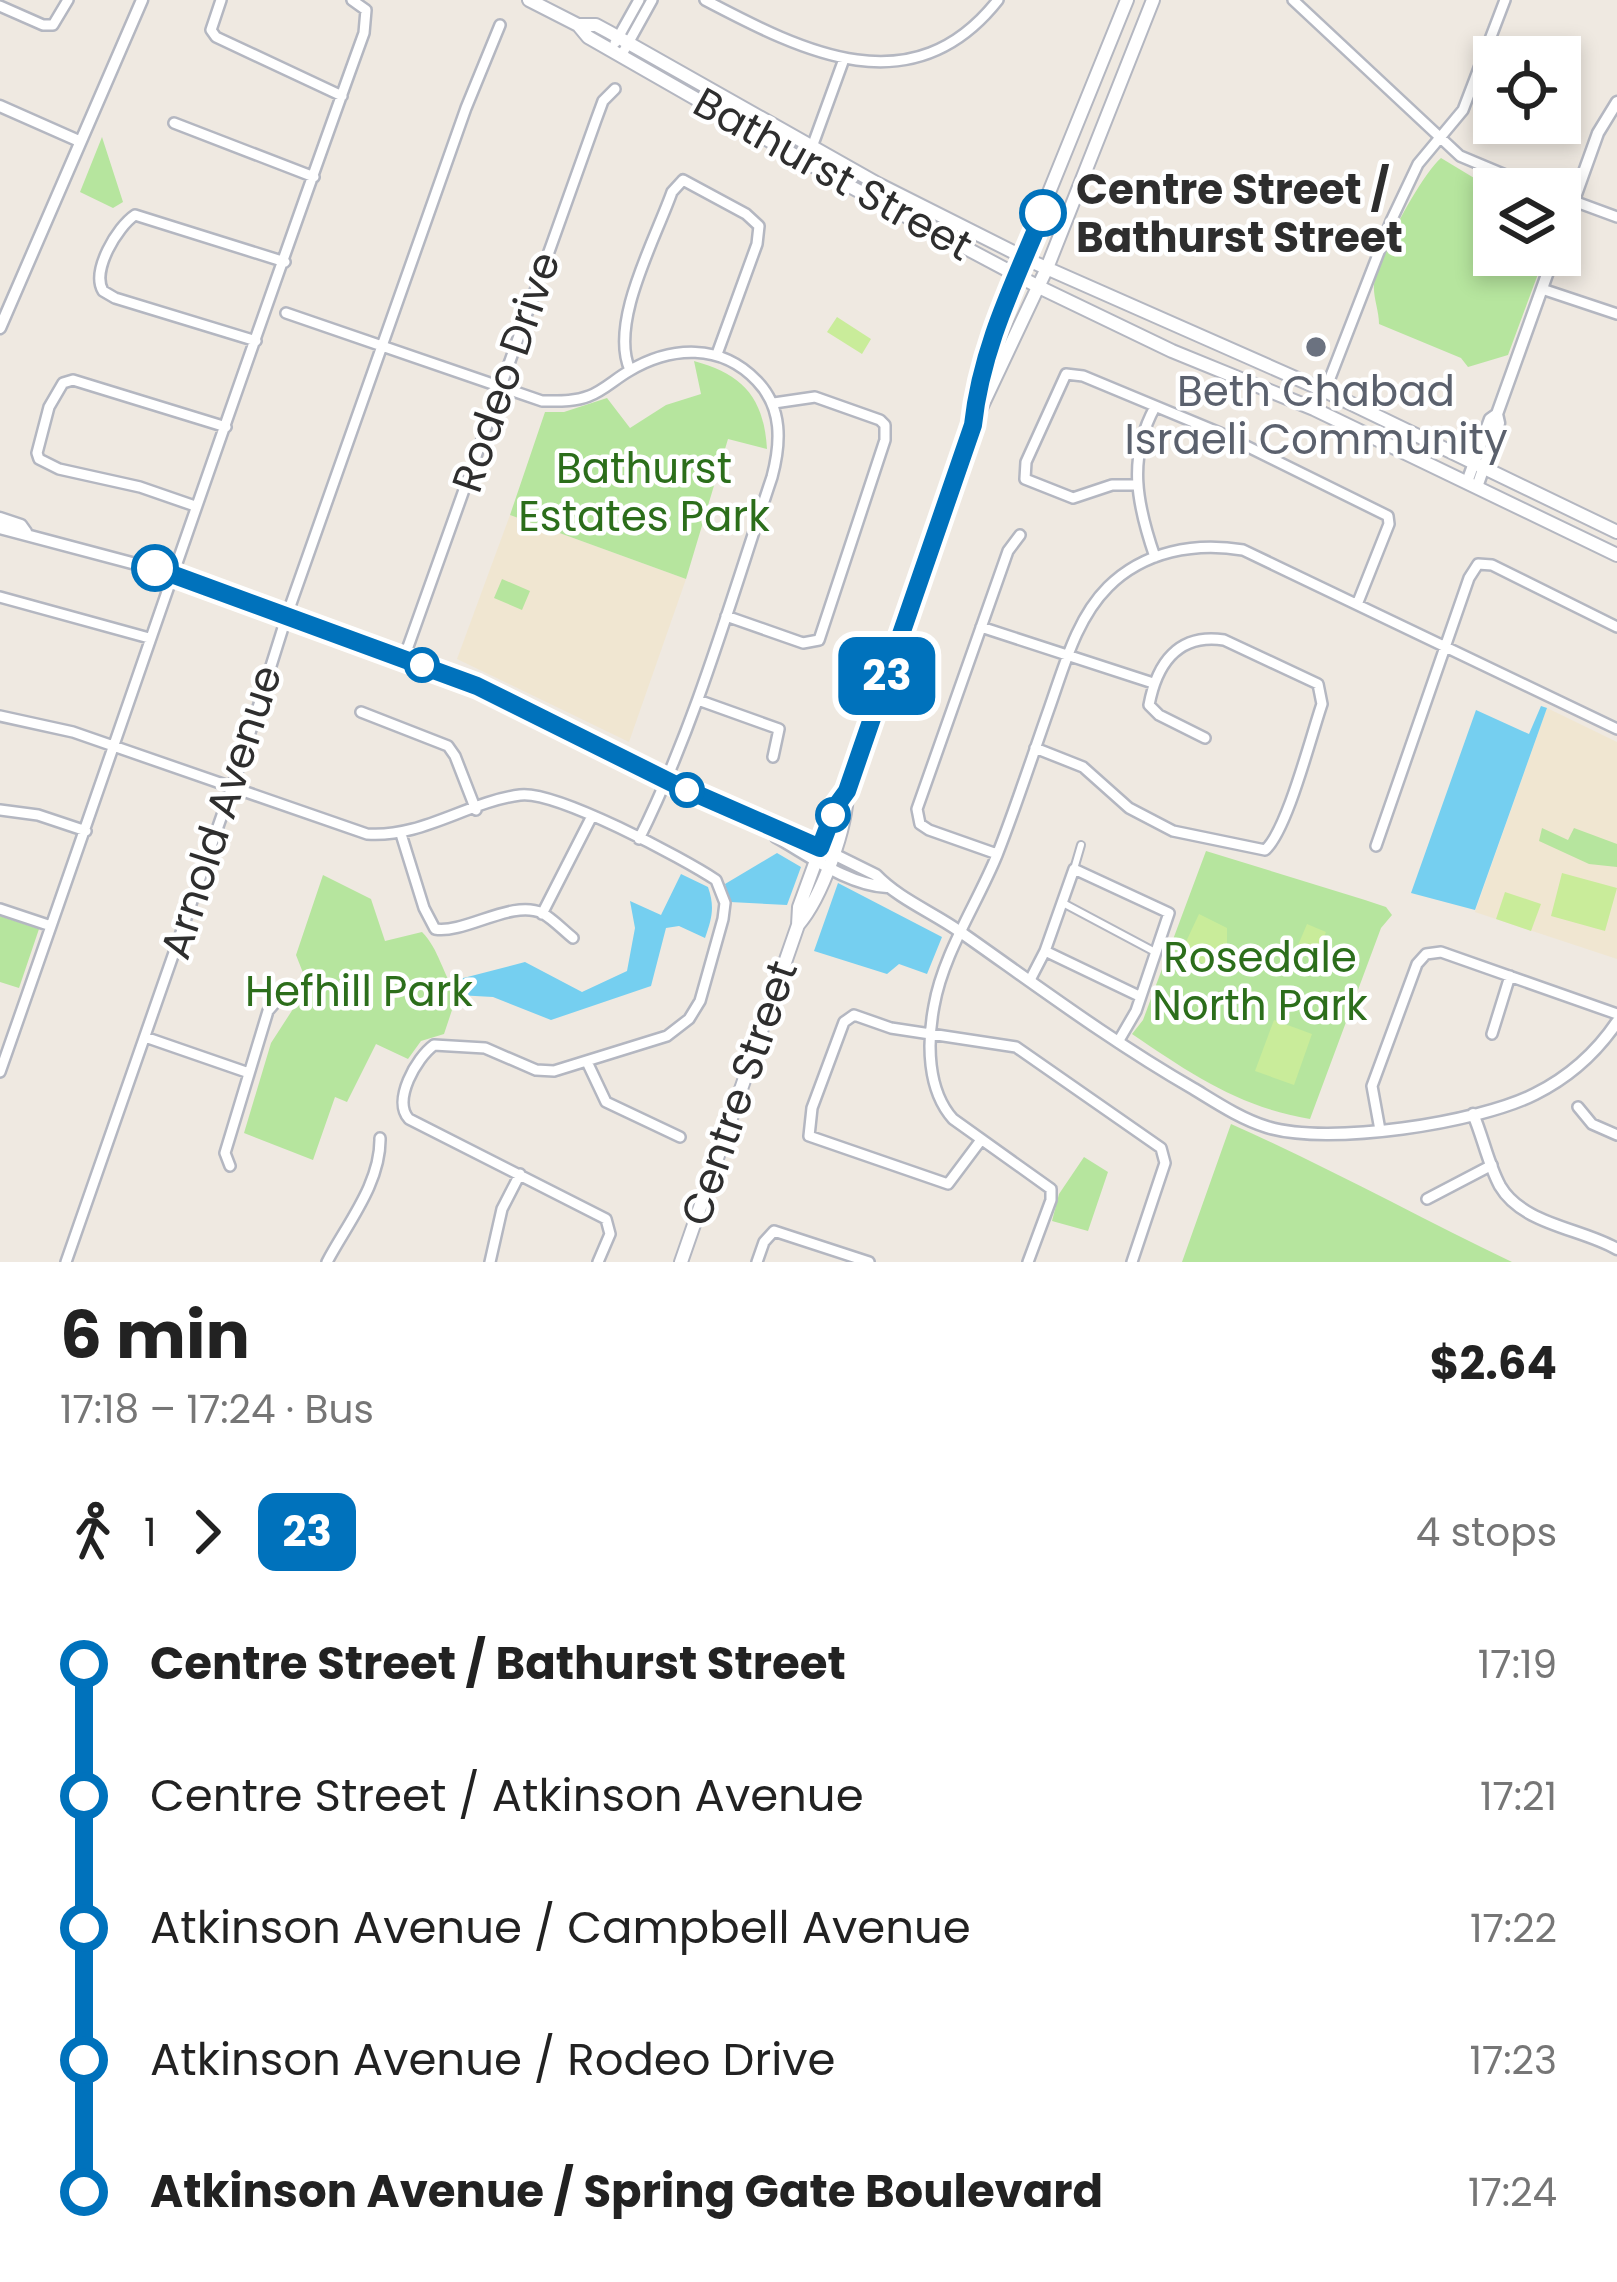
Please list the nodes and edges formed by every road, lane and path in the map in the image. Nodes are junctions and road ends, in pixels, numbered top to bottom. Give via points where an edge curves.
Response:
1 (68, 0) edge
2 (142, 0) edge
3 (221, 0) edge
4 (352, 0) edge
5 (529, 0) edge
6 (639, 0) edge
7 (652, 0) edge
8 (705, 0) edge
9 (998, 0) edge
10 (1127, 0) edge
11 (1153, 0) edge
12 (1293, 0) edge
13 (1505, 0) edge
14 (0, 6) edge
15 (500, 25) dead end
16 (578, 25) junction
17 (624, 39) junction
18 (616, 53) junction
19 (844, 59) junction
20 (615, 89) dead end
21 (342, 97) junction
22 (1617, 102) edge
23 (0, 106) edge
24 (174, 123) dead end
25 (1438, 139) junction
26 (79, 141) junction
27 (812, 147) junction
28 (1485, 168) edge
29 (314, 177) junction
30 (1581, 181) edge
31 (1581, 204) edge
32 (1617, 217) edge
33 (1025, 258) junction
34 (285, 262) junction
35 (1047, 268) junction
36 (1017, 275) junction
37 (1547, 276) edge
38 (1039, 287) junction
39 (1542, 289) junction
40 (286, 313) dead end
41 (1617, 314) edge
42 (0, 328) edge
43 (256, 341) junction
44 (384, 346) junction
45 (717, 354) junction
46 (630, 370) junction
47 (502, 386) junction
48 (1325, 391) junction
49 (774, 403) junction
50 (1154, 407) junction
51 (973, 425) junction
52 (226, 427) junction
53 (1479, 465) junction
54 (1472, 484) junction
55 (1135, 485) junction
56 (195, 506) junction
57 (0, 518) edge
58 (0, 528) edge
59 (26, 532) junction
60 (1617, 532) edge
61 (1020, 535) dead end
62 (1617, 555) edge
63 (1155, 557) junction
64 (171, 573) junction
65 (0, 597) edge
66 (1358, 602) junction
67 (287, 615) junction
68 (726, 616) junction
69 (981, 627) junction
70 (1617, 627) edge
71 (149, 638) junction
72 (1445, 645) junction
73 (1067, 657) junction
74 (404, 658) junction
75 (1153, 683) junction
76 (698, 700) junction
77 (361, 712) dead end
78 (0, 716) edge
79 (1617, 729) edge
80 (1204, 738) dead end
81 (113, 748) junction
82 (1035, 748) junction
83 (773, 757) dead end
84 (668, 780) junction
85 (232, 788) junction
86 (0, 810) edge
87 (476, 810) junction
88 (592, 816) junction
89 (86, 831) junction
90 (401, 834) junction
91 (639, 839) junction
92 (1081, 845) dead end
93 (1376, 846) dead end
94 (997, 854) junction
95 (824, 857) junction
96 (1074, 869) junction
97 (1062, 902) junction
98 (0, 909) edge
99 (542, 914) junction
100 (51, 926) junction
101 (962, 934) junction
102 (573, 938) dead end
103 (1045, 951) junction
104 (1154, 952) junction
105 (1510, 976) junction
106 (1030, 980) junction
107 (287, 989) dead end
108 (1139, 996) junction
109 (1617, 1018) edge
110 (932, 1034) junction
111 (1492, 1034) dead end
112 (146, 1037) junction
113 (1118, 1042) junction
114 (588, 1064) junction
115 (0, 1072) edge
116 (249, 1073) junction
117 (1578, 1107) dead end
118 (1473, 1114) junction
119 (1380, 1130) junction
120 (1617, 1136) edge
121 (380, 1138) dead end
122 (680, 1138) dead end
123 (981, 1140) junction
124 (1492, 1165) junction
125 (230, 1166) dead end
126 (520, 1174) junction
127 (1427, 1199) dead end
128 (1617, 1231) edge
129 (1614, 1247) edge
130 (66, 1262) edge
131 (327, 1262) edge
132 (490, 1262) edge
133 (598, 1262) edge
134 (680, 1262) edge
135 (757, 1262) edge
136 (869, 1262) edge
137 (1028, 1262) edge
138 (1132, 1262) edge

1 - 14 street via 52,25
2 - 26 street
3 - 21 street via 212,30 220,41
4 - 21 street via 368,21
5 - 16 main road, Bathurst Street
6 - 17 street
7 - 17 street
8 - 19 street via 772,37
9 - 19 street via 951,43 907,62
10 - 33 main road, Centre Street
11 - 35 main road, Centre Street
12 - 25 street
13 - 25 street via 1463,110
15 - 44 street, Arnold Avenue
16 - 17 main road, Bathurst Street
16 - 18 main road, Bathurst Street
17 - 18 street
17 - 27 main road, Bathurst Street
18 - 36 main road, Bathurst Street
19 - 27 street
20 - 47 street, Rodeo Drive via 603,101
21 - 29 street
22 - 30 street
23 - 26 street
24 - 29 street
25 - 28 street
25 - 48 street via 1391,220
26 - 42 street
27 - 33 main road, Bathurst Street
29 - 34 street
31 - 32 street
33 - 35 main road, Bathurst Street
33 - 36 main road, Centre Street
34 - 43 street
34 - 43 street via 135,214 116,234 99,276 106,294
35 - 38 main road, Centre Street
35 - 48 main road, Bathurst Street
36 - 38 main road, Bathurst Street
36 - 51 main road, Centre Street via 983,366
37 - 39 street
38 - 51 main road, Centre Street
38 - 54 main road, Bathurst Street
39 - 41 street
39 - 53 street
40 - 44 street
43 - 52 street
44 - 47 street
44 - 67 street, Arnold Avenue
45 - 46 street via 663,355
45 - 46 street via 759,226 681,180 627,315 622,347
45 - 49 street via 742,366
46 - 47 street via 574,401 542,401
47 - 74 street, Rodeo Drive
48 - 53 main road, Bathurst Street
49 - 68 street via 776,463
49 - 68 street via 815,398 837,405 880,420 885,440 819,640 803,643
50 - 55 street
50 - 55 street via 1066,374 1022,473 1073,498
50 - 66 street via 1388,516
51 - 95 main road, Centre Street via 847,809
52 - 56 street
52 - 56 street via 74,380 63,383 49,407 37,453 47,465
53 - 54 street
53 - 60 main road, Bathurst Street
54 - 62 main road, Bathurst Street
55 - 63 street
56 - 64 street
57 - 59 street
58 - 59 street
59 - 64 street
61 - 69 street
63 - 66 street via 1188,547 1244,550
63 - 73 street via 1107,588
64 - 67 street
64 - 71 street
65 - 71 street
66 - 72 street
67 - 74 street
67 - 85 street, Arnold Avenue
68 - 76 street
69 - 73 street
69 - 94 street via 917,816 929,830
70 - 72 street via 1483,562 1473,569
71 - 81 street
72 - 79 street
72 - 93 street
73 - 75 street
73 - 82 street
74 - 84 street
75 - 80 street via 1153,710
75 - 82 street via 1173,651 1207,637 1322,690 1286,809 1265,850 1174,831 1129,808 1083,767
76 - 83 street via 779,729
76 - 84 street
77 - 87 street via 448,746
78 - 81 street
81 - 85 street
81 - 89 street
82 - 94 street
84 - 91 street
84 - 95 street via 781,828
85 - 90 street via 367,835
85 - 112 street, Arnold Avenue
86 - 89 street
87 - 88 street via 537,794
87 - 90 street
88 - 91 street
88 - 99 street
89 - 100 street
90 - 99 street via 435,929
91 - 114 street via 716,880 723,919 689,1019 667,1036
92 - 96 street
94 - 101 street
95 - 101 street
95 - 134 main road, Centre Street
96 - 97 street
96 - 104 street via 1169,914
97 - 103 street
97 - 104 street
98 - 100 street
99 - 102 street
100 - 115 street
101 - 106 street
101 - 110 street via 936,994
103 - 106 street
103 - 108 street
104 - 108 street
105 - 109 street
105 - 111 street
105 - 119 street via 1441,952 1419,959 1372,1086
106 - 113 street
107 - 116 street via 268,1011
108 - 113 street
109 - 118 street via 1585,1061 1560,1078
110 - 123 street via 941,1105
110 - 123 street via 848,1018 807,1132 948,1184
110 - 138 street via 1016,1047 1161,1148 1165,1163
112 - 116 street
112 - 130 street, Arnold Avenue
113 - 119 street via 1263,1126 1322,1136
114 - 122 street via 606,1102
114 - 126 street via 546,1071 485,1048 434,1046 422,1056 401,1110
116 - 125 street via 225,1153
117 - 120 street
118 - 119 street
118 - 124 street
121 - 131 street via 369,1188
123 - 137 street via 1051,1190
124 - 127 street
124 - 129 street via 1510,1199
126 - 132 street
126 - 133 street via 606,1219 610,1234
128 - 129 street
135 - 136 street via 774,1231

